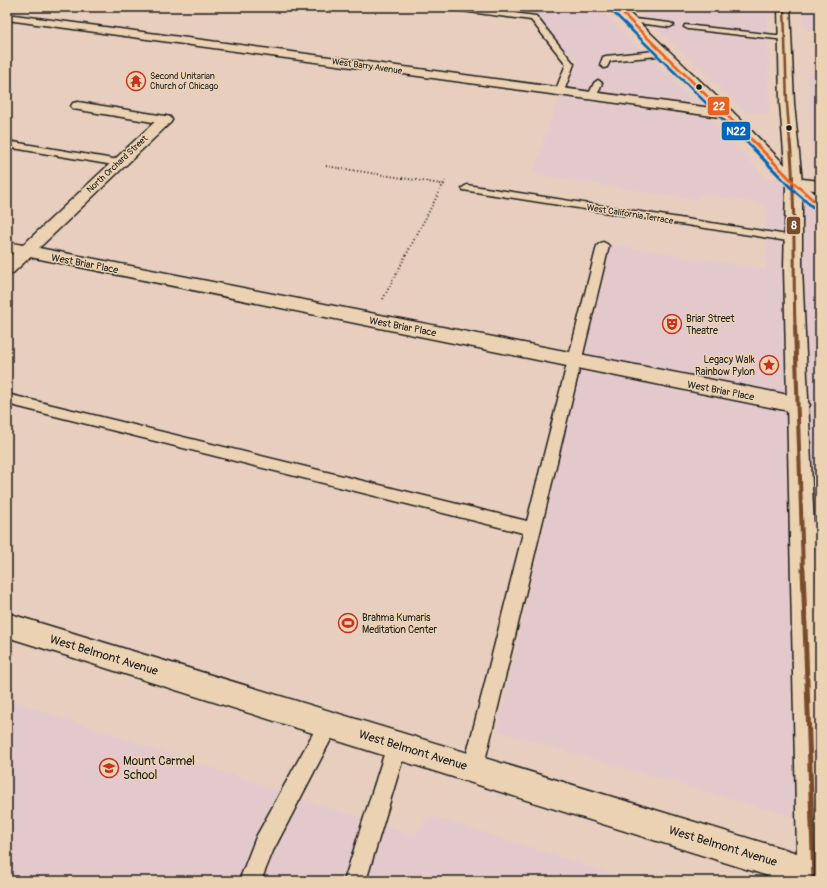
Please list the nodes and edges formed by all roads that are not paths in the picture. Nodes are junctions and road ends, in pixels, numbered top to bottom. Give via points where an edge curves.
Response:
1 (447, 7) edge
2 (616, 7) edge
3 (784, 7) edge
4 (7, 17) edge
5 (629, 20) junction
6 (670, 25) dead end
7 (688, 27) dead end
8 (784, 38) junction
9 (664, 53) junction
10 (604, 65) dead end
11 (598, 83) dead end
12 (560, 92) junction
13 (593, 96) junction
14 (78, 106) dead end
15 (727, 114) junction
16 (7, 144) edge
17 (119, 163) junction
18 (794, 183) junction
19 (820, 186) edge
20 (467, 188) road end
21 (820, 206) edge
22 (794, 239) junction
23 (603, 246) dead end
24 (7, 247) edge
25 (26, 251) junction
26 (7, 269) edge
27 (574, 360) junction
28 (7, 399) edge
29 (799, 406) junction
30 (533, 530) junction
31 (7, 624) edge
32 (329, 724) junction
33 (397, 745) junction
34 (473, 769) junction
35 (816, 877) edge
36 (250, 881) edge
37 (355, 881) edge

1 - 12 lane via 533,18 570,64
2 - 5 main road
3 - 8 main road
4 - 12 main road, West Barry Avenue
5 - 6 lane
5 - 9 main road
7 - 8 lane
8 - 18 main road
9 - 10 lane via 606,60
9 - 15 main road
11 - 13 lane
12 - 13 main road, West Barry Avenue
13 - 15 main road, West Barry Avenue
14 - 17 main road, North Orchard Street via 165,120
15 - 18 main road
16 - 17 lane
17 - 25 main road, North Orchard Street
18 - 19 main road
18 - 21 main road
18 - 22 main road
20 - 22 lane, West California Terrace
22 - 29 main road
23 - 27 lane
24 - 25 main road, West Briar Place
25 - 26 main road, North Orchard Street
25 - 27 main road, West Briar Place
27 - 29 main road, West Briar Place
27 - 30 lane
28 - 30 lane
29 - 35 main road
30 - 34 lane
31 - 32 main road, West Belmont Avenue
32 - 33 main road, West Belmont Avenue
32 - 36 lane via 264,845
33 - 34 main road, West Belmont Avenue
33 - 37 lane
34 - 35 main road, West Belmont Avenue

